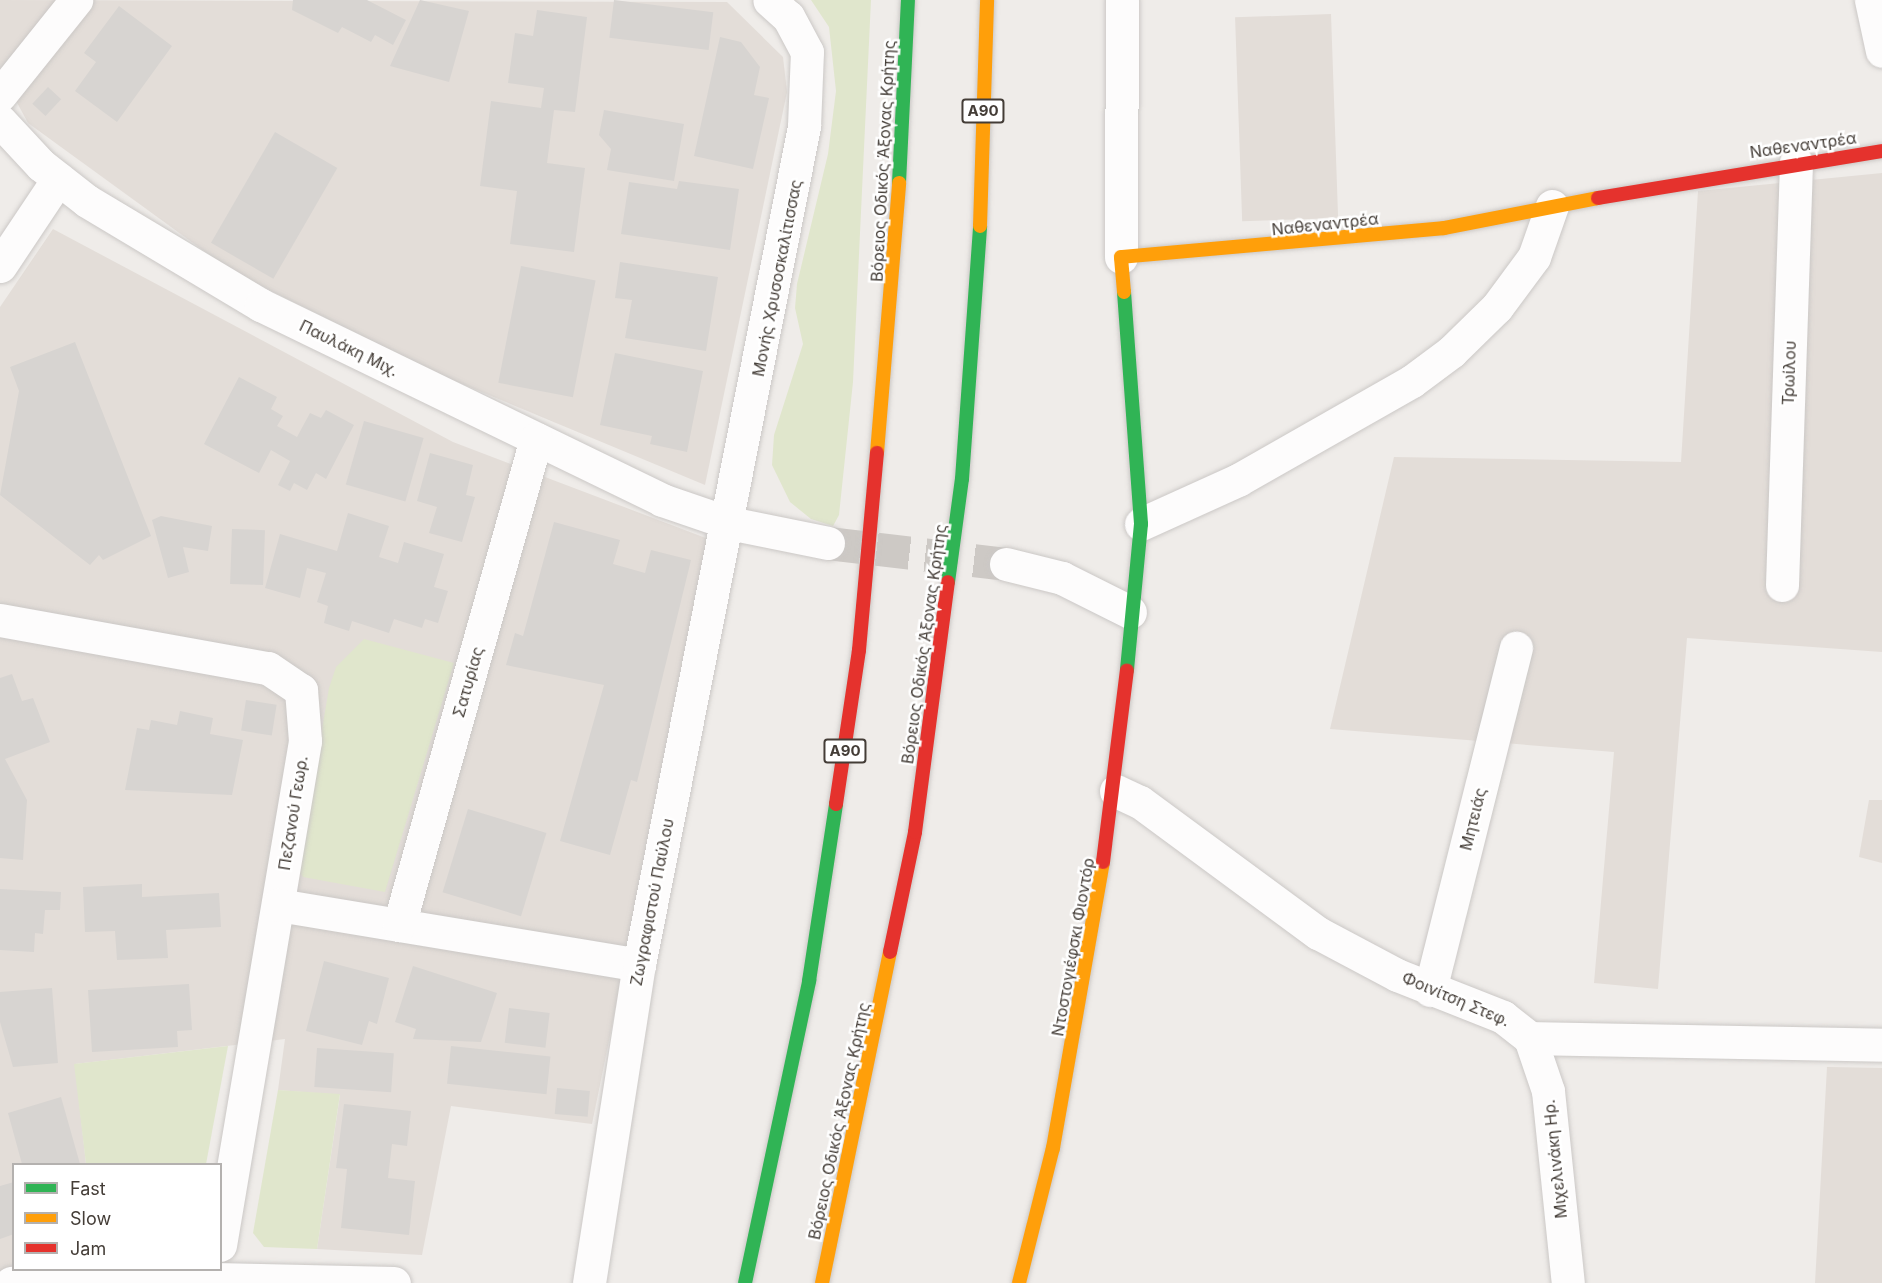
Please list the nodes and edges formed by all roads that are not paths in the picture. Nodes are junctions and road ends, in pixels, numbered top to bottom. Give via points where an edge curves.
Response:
1 (76, 0) edge
2 (769, 0) edge
3 (908, 0) edge
4 (987, 0) edge
5 (1122, 0) edge
6 (1871, 0) edge
7 (1882, 51) edge
8 (0, 95) edge
9 (0, 121) edge
10 (1882, 151) edge
11 (1796, 162) junction
12 (58, 179) junction
13 (1552, 206) junction
14 (1121, 257) junction
15 (0, 266) edge
16 (536, 439) junction
17 (729, 523) junction
18 (1141, 524) junction
19 (828, 543) tunnel mouth
20 (1006, 564) tunnel mouth
21 (1782, 585) dead end
22 (1130, 612) junction
23 (0, 620) edge
24 (1516, 648) dead end
25 (1116, 791) junction
26 (278, 905) junction
27 (399, 925) junction
28 (639, 965) junction
29 (1430, 990) junction
30 (1530, 1038) junction
31 (1882, 1046) edge
32 (222, 1233) edge
33 (216, 1273) edge
34 (11, 1283) edge
35 (394, 1283) edge
36 (589, 1283) edge
37 (745, 1283) edge
38 (822, 1283) edge
39 (1019, 1283) edge
40 (1568, 1283) edge

1 - 8 street
2 - 17 street, Μονής Χρυσοσκαλίτισσας via 798,32 808,67 804,126
3 - 37 main road, Βόρειος Οδικός Άξονας Κρήτης / Α90 via 884,396 859,650 809,981
4 - 38 main road, Βόρειος Οδικός Άξονας Κρήτης / Α90 via 980,222 962,479 915,832
5 - 14 street
6 - 7 street
9 - 12 street, Παυλάκη Μιχ.
10 - 11 main road, Ναθεναντρέα
11 - 13 main road, Ναθεναντρέα
11 - 21 street, Τρωίλου
12 - 15 street
12 - 16 street, Παυλάκη Μιχ. via 226,286
13 - 14 main road, Ναθεναντρέα via 1444,228
13 - 18 street via 1534,257 1497,308 1451,352 1412,381 1238,480
14 - 18 main road
16 - 17 street, Παυλάκη Μιχ. via 662,500
16 - 27 street, Σατυρίας
17 - 19 street, Παυλάκη Μιχ.
17 - 28 street, Ζωγραφιστού Παύλου
18 - 22 main road
20 - 22 street via 1062,578
22 - 25 main road, Ντοστογιέφσκι Φιοντόρ
23 - 26 street, Πεζανού Γεωρ. via 240,661 295,682 304,704 305,741
24 - 29 street, Μητειάς
25 - 29 street, Φοινίτση Στεφ. via 1154,812 1294,918
25 - 39 main road, Ντοστογιέφσκι Φιοντόρ via 1053,1148
26 - 27 street
26 - 32 street, Πεζανού Γεωρ.
27 - 28 street
28 - 36 street, Ζωγραφιστού Παύλου
29 - 30 street, Φοινίτση Στεφ. via 1503,1017
30 - 31 street
30 - 40 street, Μιχελινάκη Ηρ. via 1548,1091
33 - 34 street via 81,1276
33 - 35 street

